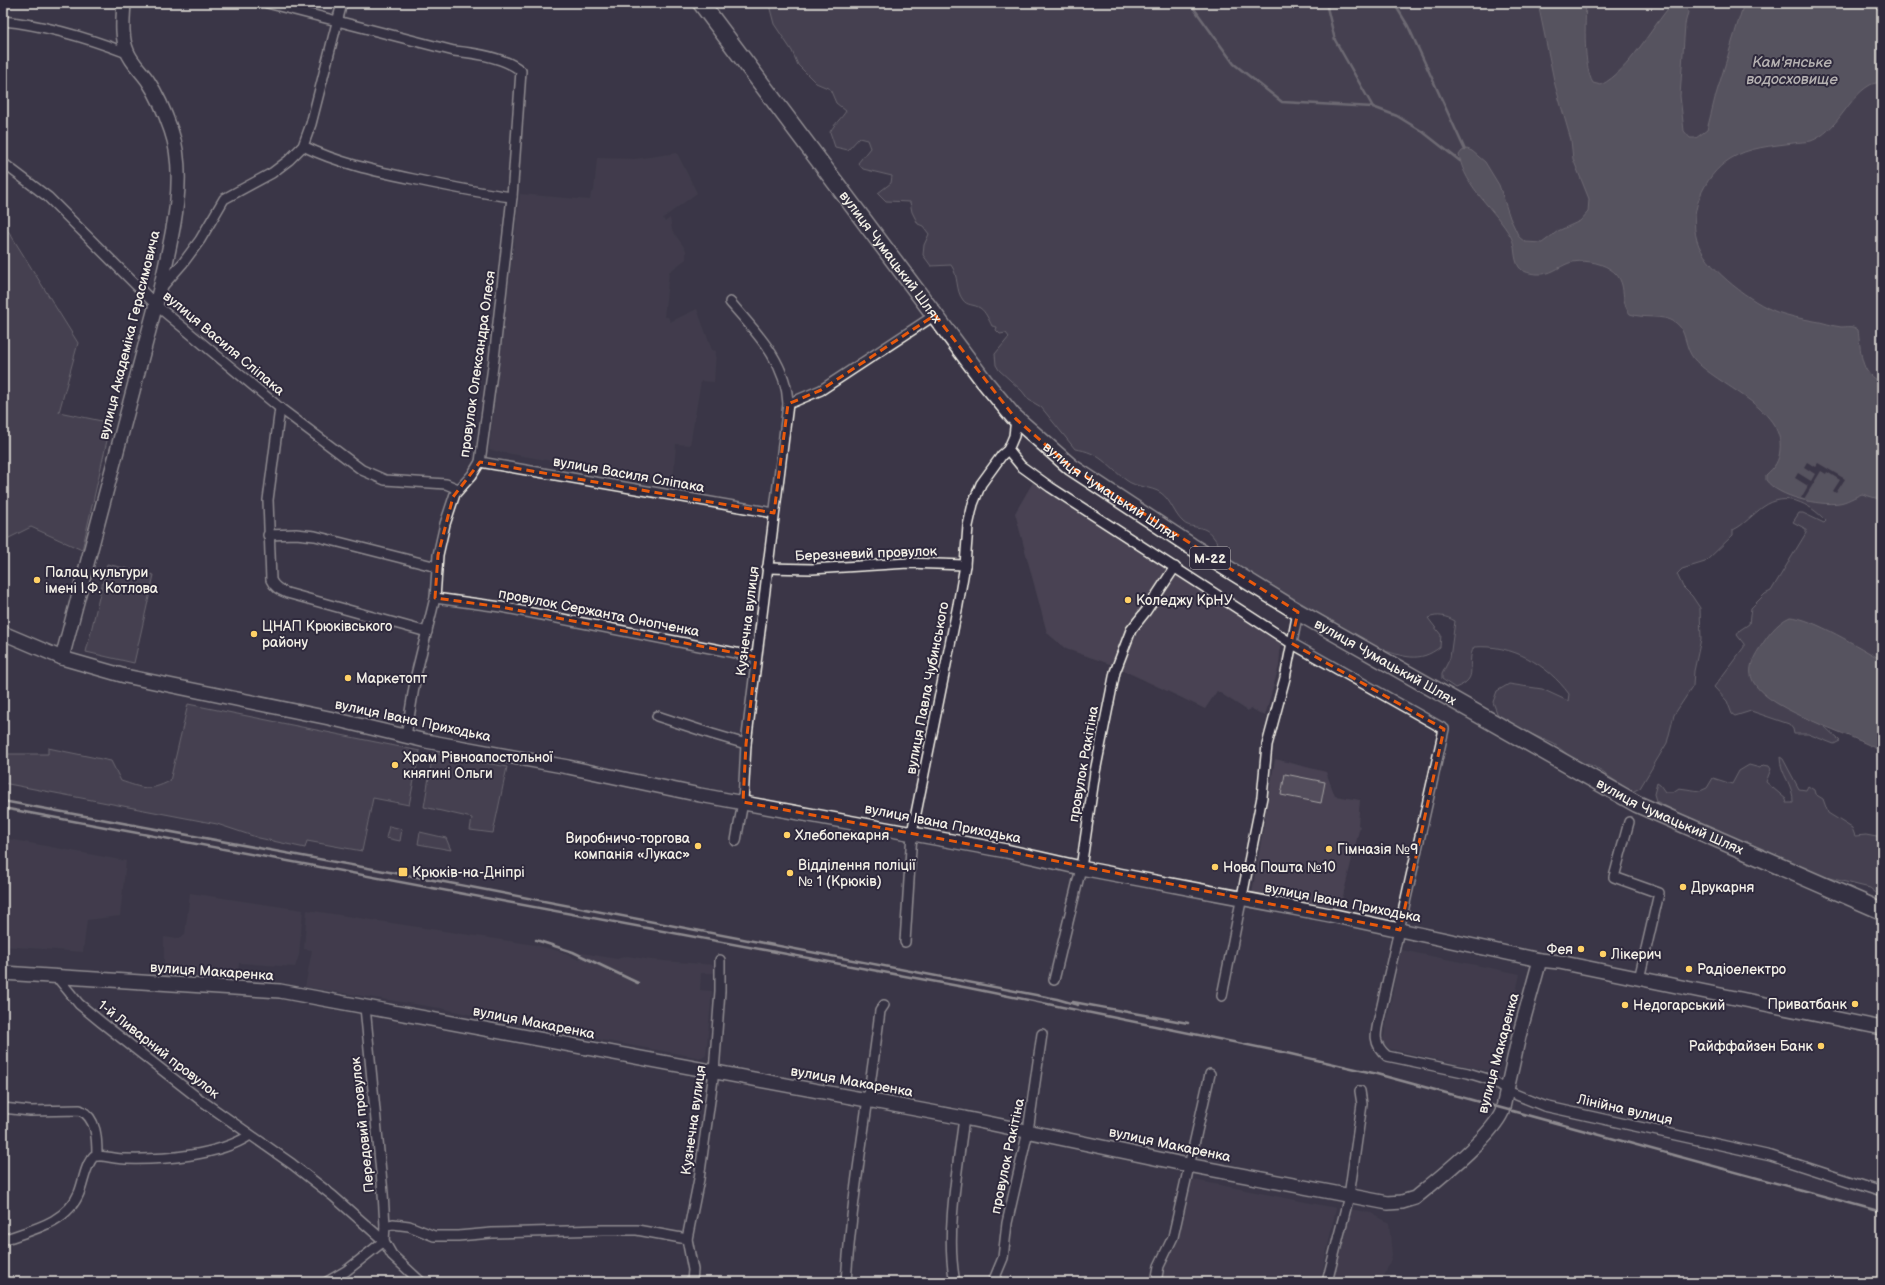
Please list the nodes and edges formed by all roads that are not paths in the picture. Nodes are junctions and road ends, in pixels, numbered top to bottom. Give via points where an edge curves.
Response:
1 (124, 3) edge
2 (267, 3) edge
3 (342, 3) edge
4 (701, 3) edge
5 (338, 21) junction
6 (3, 22) edge
7 (128, 53) junction
8 (303, 146) junction
9 (3, 163) edge
10 (512, 197) junction
11 (160, 289) junction
12 (730, 302) dead end
13 (156, 305) junction
14 (936, 315) junction
15 (788, 404) junction
16 (280, 408) junction
17 (1016, 419) junction
18 (1008, 450) junction
19 (480, 462) junction
20 (458, 489) junction
21 (774, 513) junction
22 (268, 535) junction
23 (965, 565) junction
24 (437, 566) junction
25 (1175, 567) junction
26 (767, 568) junction
27 (435, 598) junction
28 (1298, 612) junction
29 (427, 632) junction
30 (3, 633) edge
31 (1291, 643) junction
32 (756, 657) junction
33 (62, 658) junction
34 (657, 716) dead end
35 (406, 736) junction
36 (746, 744) junction
37 (743, 802) junction
38 (1629, 822) dead end
39 (912, 833) junction
40 (736, 841) dead end
41 (1081, 868) junction
42 (1241, 898) junction
43 (1882, 911) edge
44 (1400, 930) junction
45 (905, 942) dead end
46 (720, 960) dead end
47 (1540, 960) junction
48 (3, 973) edge
49 (57, 977) junction
50 (1639, 979) junction
51 (1054, 980) dead end
52 (1222, 996) dead end
53 (884, 1005) dead end
54 (365, 1007) junction
55 (1882, 1028) edge
56 (1042, 1034) dead end
57 (714, 1072) junction
58 (1210, 1074) dead end
59 (1360, 1091) dead end
60 (1507, 1092) junction
61 (868, 1100) junction
62 (3, 1108) edge
63 (964, 1118) junction
64 (1028, 1131) junction
65 (250, 1135) junction
66 (98, 1156) junction
67 (1188, 1165) junction
68 (1882, 1192) edge
69 (1349, 1196) junction
70 (386, 1226) junction
71 (687, 1239) junction
72 (3, 1240) edge
73 (384, 1241) junction
74 (328, 1282) edge
75 (422, 1282) edge
76 (692, 1282) edge
77 (846, 1282) edge
78 (955, 1282) edge
79 (993, 1282) edge
80 (1156, 1282) edge
81 (1327, 1282) edge

1 - 7 main road, вулиця Академіка Герасимовича via 124,40
2 - 5 street
3 - 5 street
4 - 14 highway, вулиця Чумацький Шлях / М-22
5 - 8 street via 312,124
5 - 10 street, провулок Олександра Олеся via 504,61 521,71
6 - 7 street via 53,30
7 - 11 main road, вулиця Академіка Герасимовича via 158,100 172,132 175,147 178,172 176,194 169,249
8 - 10 street via 348,164 376,171 457,189
8 - 11 street via 272,173 224,199 200,240
9 - 13 street, вулиця Василя Сліпака via 48,197
10 - 19 street, провулок Олександра Олеся
11 - 13 main road, вулиця Академіка Герасимовича
12 - 15 street, Кузнечна вулиця via 757,333 773,357 785,381
13 - 16 street, вулиця Василя Сліпака
13 - 33 main road, вулиця Академіка Герасимовича
14 - 15 street via 821,390
14 - 17 highway, вулиця Чумацький Шлях / М-22 via 984,381
15 - 21 street, Кузнечна вулиця
16 - 20 street, вулиця Василя Сліпака via 373,476 390,480 446,484
16 - 22 street via 268,500
17 - 18 street via 1014,436
17 - 28 highway, вулиця Чумацький Шлях / М-22 via 1071,467
18 - 23 street, вулиця Павла Чубинського via 981,484 973,504 968,526
18 - 25 street via 1021,466 1050,487
19 - 20 street, провулок Олександра Олеся via 472,475
19 - 21 street, вулиця Василя Сліпака
20 - 24 street, провулок Олександра Олеся via 445,524
21 - 26 street, Кузнечна вулиця
22 - 24 street via 315,536
22 - 29 street via 271,580 282,591
23 - 26 street, Березневий провулок via 908,563 812,569
23 - 39 street, вулиця Павла Чубинського
24 - 27 street, провулок Олександра Олеся
25 - 31 street
25 - 41 street, провулок Ракітіна via 1131,630 1117,664 1095,772
26 - 32 street, Кузнечна вулиця
27 - 29 street, провулок Олександра Олеся
27 - 32 street, провулок Сержанта Онопченка via 501,607
28 - 31 street
28 - 43 highway, вулиця Чумацький Шлях / М-22 via 1637,804
29 - 35 street, провулок Олександра Олеся via 409,707
30 - 33 main road, вулиця Івана Приходька
31 - 42 street via 1285,678 1267,745 1262,797
31 - 44 street via 1444,729
32 - 36 street, Кузнечна вулиця
33 - 35 main road, вулиця Івана Приходька via 124,676
34 - 36 street
35 - 37 main road, вулиця Івана Приходька
36 - 37 street, Кузнечна вулиця
37 - 39 main road, вулиця Івана Приходька
37 - 40 street, Кузнечна вулиця
38 - 50 street via 1614,877 1659,894
39 - 41 main road, вулиця Івана Приходька
39 - 45 street, вулиця Павла Чубинського
41 - 42 main road, вулиця Івана Приходька
41 - 51 street, провулок Ракітіна
42 - 44 main road, вулиця Івана Приходька
42 - 52 street
44 - 47 main road, вулиця Івана Приходька
44 - 60 street, Лінійна вулиця via 1376,1036 1380,1050 1387,1056 1491,1080
46 - 57 street, Кузнечна вулиця
47 - 50 main road, вулиця Івана Приходька
47 - 60 main road, вулиця Макаренка
48 - 49 main road, вулиця Макаренка
49 - 54 main road, вулиця Макаренка via 280,992
49 - 65 street, 1-й Ливарний провулок via 92,1015
50 - 55 main road, вулиця Івана Приходька
53 - 61 street via 880,1011
54 - 57 main road, вулиця Макаренка
54 - 70 street, Передовий провулок
56 - 64 street, провулок Ракітіна
57 - 61 main road, вулиця Макаренка
57 - 71 street, Кузнечна вулиця via 699,1179
58 - 67 street
59 - 69 street via 1362,1104
60 - 68 street, Лінійна вулиця via 1544,1106 1771,1156
60 - 69 main road, вулиця Макаренка via 1502,1112 1494,1126 1415,1198 1388,1203
61 - 63 main road, вулиця Макаренка
61 - 77 street
62 - 66 street via 30,1111 80,1110 86,1113 94,1125
63 - 64 main road, вулиця Макаренка
63 - 78 street via 954,1209 952,1260
64 - 67 main road, вулиця Макаренка
64 - 79 street, провулок Ракітіна via 1007,1223 1003,1258
65 - 66 street via 230,1146 183,1156 130,1159
65 - 73 street, 1-й Ливарний провулок via 333,1196
66 - 72 street via 94,1156 89,1163 71,1208 52,1221
67 - 69 main road, вулиця Макаренка
67 - 80 street via 1173,1237 1159,1266
69 - 81 street
70 - 71 street via 409,1226 434,1236 637,1230
70 - 73 street, Передовий провулок
71 - 76 street, Кузнечна вулиця via 693,1270
73 - 74 street
73 - 75 street, 1-й Ливарний провулок via 392,1255

